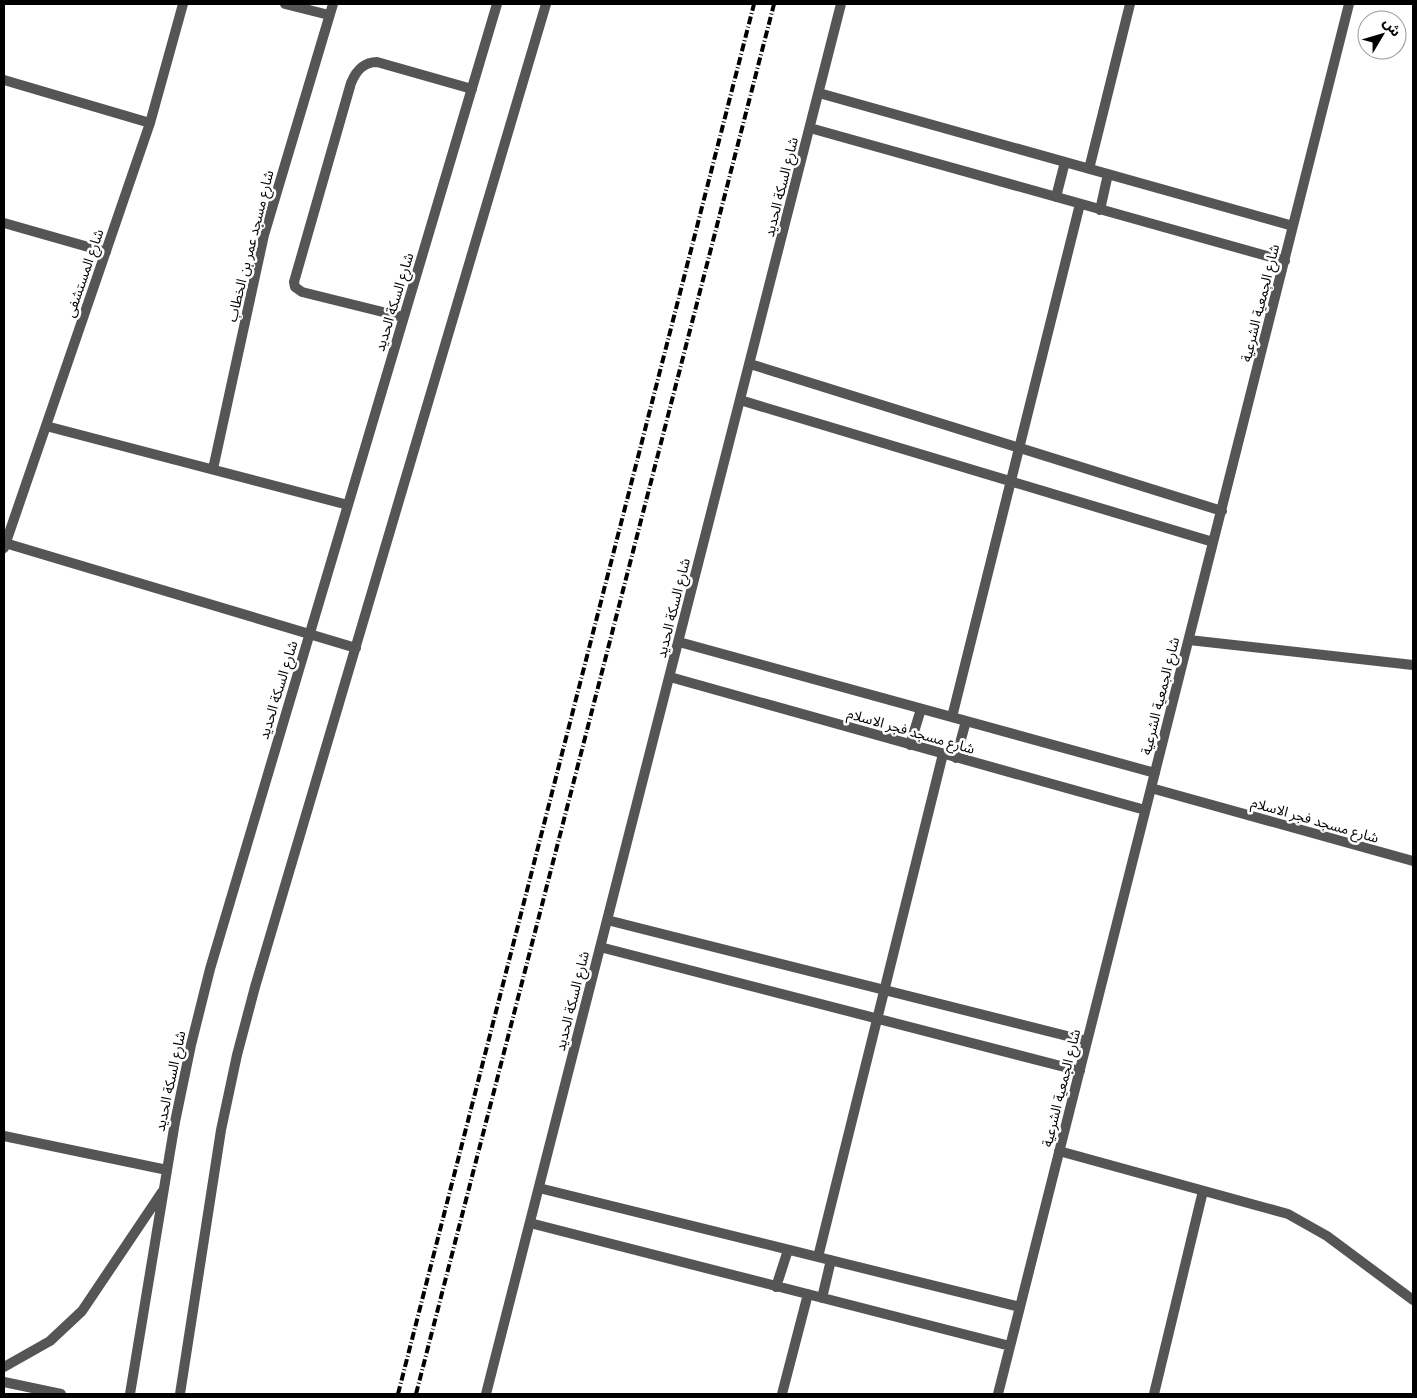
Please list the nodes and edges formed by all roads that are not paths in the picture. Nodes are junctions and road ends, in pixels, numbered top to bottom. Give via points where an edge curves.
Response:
1 (183, 4) edge
2 (285, 4) edge
3 (332, 4) edge
4 (497, 4) edge
5 (546, 4) edge
6 (841, 4) edge
7 (1130, 4) edge
8 (1350, 4) edge
9 (329, 15) junction
10 (4, 80) edge
11 (472, 89) junction
12 (819, 93) junction
13 (150, 123) junction
14 (810, 128) junction
15 (1065, 162) junction
16 (1089, 169) junction
17 (1108, 174) junction
18 (1056, 197) junction
19 (1080, 204) junction
20 (1100, 210) junction
21 (4, 223) edge
22 (1293, 226) junction
23 (106, 252) junction
24 (1284, 261) junction
25 (404, 317) junction
26 (750, 364) junction
27 (740, 400) junction
28 (46, 426) junction
29 (1020, 448) junction
30 (213, 470) junction
31 (1011, 481) junction
32 (348, 504) junction
33 (1222, 511) junction
34 (1214, 542) junction
35 (5, 546) edge
36 (309, 633) junction
37 (1189, 640) junction
38 (679, 642) junction
39 (356, 648) junction
40 (1413, 665) edge
41 (670, 677) junction
42 (921, 708) junction
43 (952, 717) junction
44 (966, 721) junction
45 (910, 745) junction
46 (943, 754) junction
47 (956, 758) junction
48 (1155, 773) junction
49 (1151, 788) junction
50 (1145, 810) junction
51 (1413, 861) edge
52 (608, 920) junction
53 (600, 947) junction
54 (884, 990) junction
55 (877, 1018) junction
56 (1087, 1041) junction
57 (1080, 1071) junction
58 (4, 1136) edge
59 (1060, 1151) junction
60 (167, 1170) junction
61 (539, 1188) junction
62 (164, 1189) junction
63 (1204, 1191) junction
64 (530, 1223) junction
65 (788, 1250) junction
66 (818, 1257) junction
67 (830, 1260) junction
68 (776, 1287) junction
69 (808, 1294) junction
70 (822, 1298) junction
71 (1413, 1300) edge
72 (1020, 1307) junction
73 (1010, 1346) junction
74 (4, 1367) edge
75 (4, 1382) edge
76 (61, 1394) edge
77 (130, 1394) edge
78 (180, 1394) edge
79 (486, 1394) edge
80 (782, 1394) edge
81 (998, 1394) edge
82 (1154, 1394) edge

1 - 13 street, شارع المستشفى
2 - 9 street
3 - 9 street, شارع مسجد عمر بن الخطاب
4 - 11 street, شارع السكة الحديد
5 - 39 street
6 - 12 street, شارع السكة الحديد
7 - 16 street
8 - 22 street, شارع الجمعية الشرعية
9 - 30 street, شارع مسجد عمر بن الخطاب via 264,235
10 - 13 street
11 - 25 street, شارع السكة الحديد
11 - 25 street via 377,62 361,67 351,83 295,287 302,292
12 - 14 street, شارع السكة الحديد
12 - 15 street
13 - 23 street, شارع المستشفى
14 - 18 street
14 - 26 street, شارع السكة الحديد
15 - 16 street
15 - 18 street
16 - 17 street
17 - 20 street
17 - 22 street
18 - 19 street
19 - 20 street
19 - 29 street
20 - 24 street
21 - 23 street
22 - 24 street, شارع الجمعية الشرعية
23 - 28 street, شارع المستشفى
24 - 33 street, شارع الجمعية الشرعية
25 - 32 street, شارع السكة الحديد
26 - 27 street, شارع السكة الحديد
26 - 29 street
27 - 31 street
27 - 38 street, شارع السكة الحديد
28 - 30 street
28 - 35 street, شارع المستشفى
29 - 31 street
29 - 33 street
30 - 32 street
31 - 34 street
31 - 43 street
32 - 36 street, شارع السكة الحديد
33 - 34 street, شارع الجمعية الشرعية
34 - 37 street, شارع الجمعية الشرعية
35 - 36 street
36 - 39 street
36 - 60 street, شارع السكة الحديد via 210,969 191,1045
37 - 40 street
37 - 48 street, شارع الجمعية الشرعية
38 - 41 street, شارع السكة الحديد
38 - 42 street, شارع مسجد فجر الاسلام
39 - 78 street via 237,1056 208,1206
41 - 45 street, شارع مسجد فجر الاسلام
41 - 52 street, شارع السكة الحديد
42 - 43 street, شارع مسجد فجر الاسلام
42 - 45 street
43 - 44 street, شارع مسجد فجر الاسلام
44 - 47 street
44 - 48 street, شارع مسجد فجر الاسلام
45 - 46 street, شارع مسجد فجر الاسلام
46 - 47 street, شارع مسجد فجر الاسلام
46 - 54 street
47 - 50 street, شارع مسجد فجر الاسلام
48 - 49 street, شارع الجمعية الشرعية
49 - 50 street, شارع الجمعية الشرعية
49 - 51 street, شارع مسجد فجر الاسلام
50 - 56 street, شارع الجمعية الشرعية
52 - 53 street, شارع السكة الحديد
52 - 54 street
53 - 55 street
53 - 61 street, شارع السكة الحديد
54 - 55 street
54 - 56 street
55 - 57 street
55 - 66 street
56 - 57 street, شارع الجمعية الشرعية
57 - 59 street, شارع الجمعية الشرعية
58 - 60 street
59 - 63 street
59 - 72 street, شارع الجمعية الشرعية
60 - 62 street, شارع السكة الحديد
61 - 64 street, شارع السكة الحديد
61 - 65 street
62 - 74 street via 82,1311 50,1341
62 - 77 street, شارع السكة الحديد
63 - 71 street via 1288,1214 1327,1236
63 - 82 street
64 - 68 street
64 - 79 street, شارع السكة الحديد
65 - 66 street
65 - 68 street
66 - 67 street
67 - 70 street
67 - 72 street
68 - 69 street
69 - 70 street
69 - 80 street
70 - 73 street
72 - 73 street, شارع الجمعية الشرعية
73 - 81 street, شارع الجمعية الشرعية
75 - 76 street

